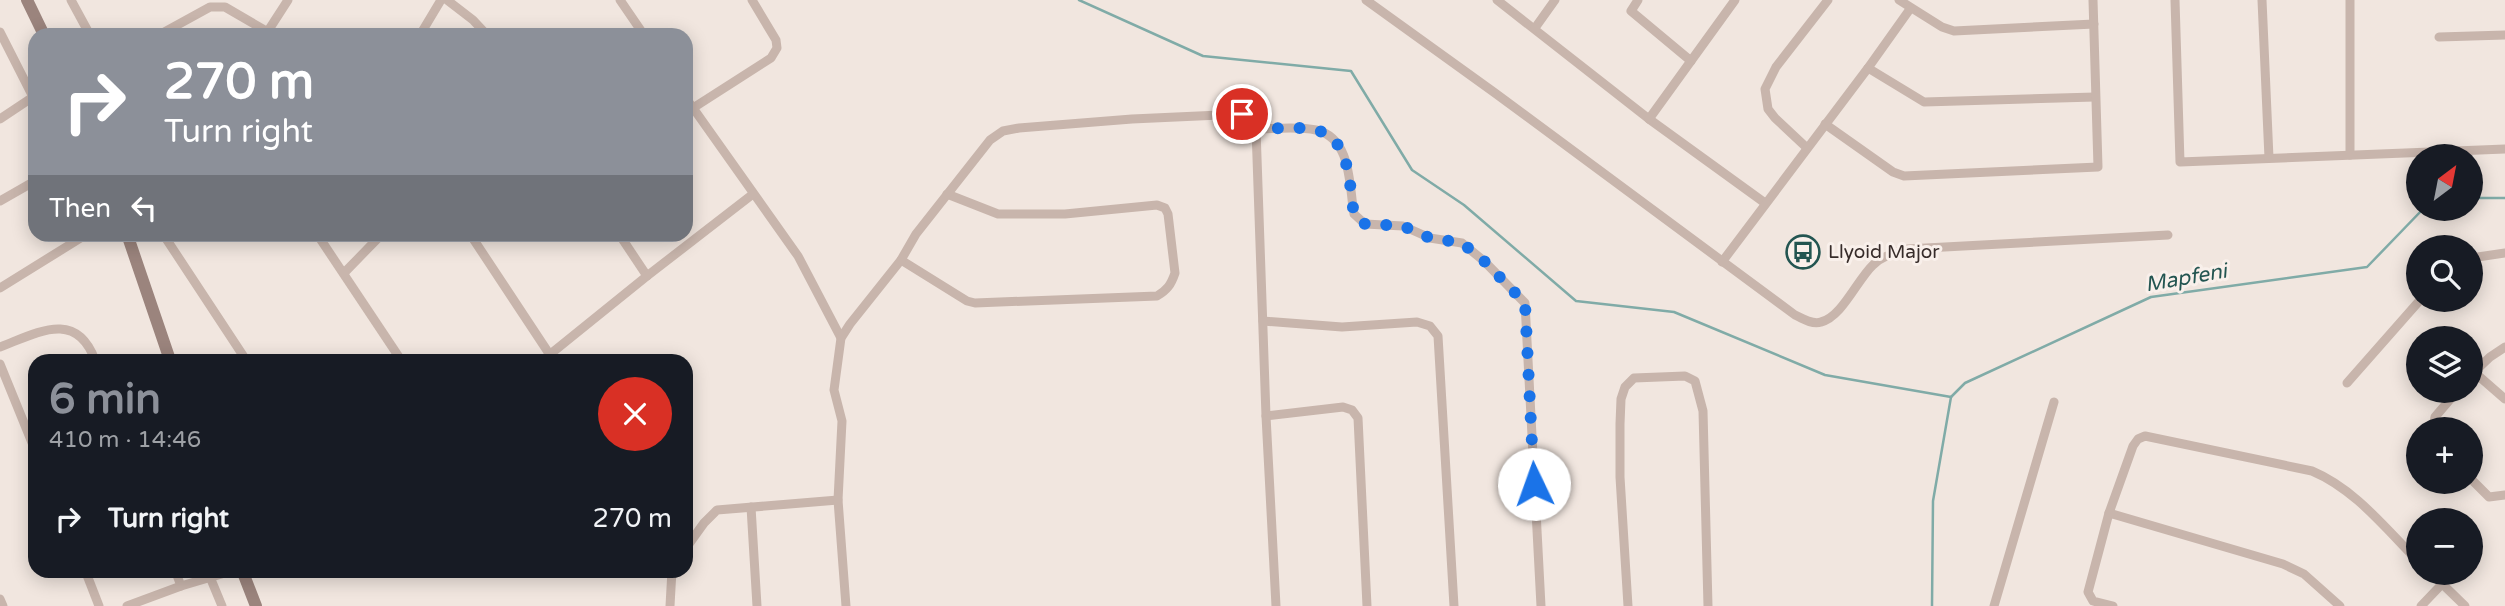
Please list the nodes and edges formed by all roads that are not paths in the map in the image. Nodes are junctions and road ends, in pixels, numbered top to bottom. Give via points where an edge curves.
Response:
1 (27, 0) edge
2 (72, 0) edge
3 (288, 0) edge
4 (441, 0) edge
5 (447, 0) edge
6 (620, 0) edge
7 (752, 0) edge
8 (1366, 0) edge
9 (1497, 0) edge
10 (1555, 0) edge
11 (1638, 0) edge
12 (1735, 0) edge
13 (1828, 0) edge
14 (1899, 0) edge
15 (2093, 0) edge
16 (2175, 0) edge
17 (2262, 0) edge
18 (2350, 0) edge
19 (1910, 9) junction
20 (2094, 24) junction
21 (41, 28) edge
22 (86, 28) edge
23 (171, 28) edge
24 (261, 28) edge
25 (273, 28) edge
26 (424, 28) edge
27 (480, 28) edge
28 (639, 28) edge
29 (1535, 29) junction
30 (0, 32) edge
31 (2505, 35) edge
32 (2439, 37) dead end
33 (1691, 61) junction
34 (1868, 68) junction
35 (28, 87) edge
36 (2095, 97) junction
37 (28, 100) edge
38 (693, 107) edge
39 (693, 109) edge
40 (0, 119) edge
41 (1649, 119) junction
42 (1825, 124) junction
43 (1255, 129) junction
44 (1807, 148) junction
45 (2505, 149) edge
46 (2350, 155) junction
47 (2269, 158) junction
48 (28, 185) edge
49 (753, 194) junction
50 (947, 194) junction
51 (0, 201) edge
52 (1765, 203) junction
53 (2168, 236) dead end
54 (693, 240) edge
55 (73, 242) edge
56 (130, 242) edge
57 (168, 242) edge
58 (323, 242) edge
59 (374, 242) edge
60 (475, 242) edge
61 (624, 242) edge
62 (690, 242) edge
63 (2505, 253) edge
64 (2483, 256) edge
65 (901, 260) junction
66 (1722, 262) junction
67 (344, 273) junction
68 (646, 276) junction
69 (0, 288) edge
70 (2410, 312) edge
71 (1263, 321) junction
72 (841, 338) junction
73 (0, 347) edge
74 (2505, 347) edge
75 (92, 354) edge
76 (168, 354) edge
77 (242, 354) edge
78 (397, 354) edge
79 (545, 354) edge
80 (552, 354) edge
81 (0, 365) edge
82 (2483, 365) edge
83 (2483, 381) edge
84 (2347, 383) dead end
85 (2505, 399) edge
86 (2054, 402) dead end
87 (2447, 403) edge
88 (1266, 416) junction
89 (2435, 417) edge
90 (28, 433) edge
91 (2483, 491) edge
92 (2505, 495) edge
93 (838, 500) junction
94 (751, 507) junction
95 (2109, 513) junction
96 (693, 538) edge
97 (2406, 549) edge
98 (88, 578) edge
99 (178, 578) edge
100 (207, 578) edge
101 (210, 578) edge
102 (245, 578) edge
103 (671, 578) edge
104 (2441, 585) edge
105 (2443, 585) edge
106 (181, 586) junction
107 (0, 599) edge
108 (3, 606) edge
109 (99, 606) edge
110 (127, 606) edge
111 (222, 606) edge
112 (256, 606) edge
113 (670, 606) edge
114 (757, 606) edge
115 (846, 606) edge
116 (1276, 606) edge
117 (1367, 606) edge
118 (1454, 606) edge
119 (1542, 606) edge
120 (1628, 606) edge
121 (1708, 606) edge
122 (1994, 606) edge
123 (2113, 606) edge
124 (2340, 606) edge
125 (2421, 606) edge
126 (2465, 606) edge

1 - 21 street
2 - 22 street
3 - 25 street
4 - 26 street
5 - 27 street
6 - 28 street
7 - 38 street via 777,48 771,58
8 - 66 street
9 - 29 street
10 - 29 street
11 - 33 street via 1630,10
12 - 33 street
13 - 44 street via 1776,67 1765,89 1768,109
14 - 19 street
15 - 20 street
16 - 47 street via 2180,162
17 - 47 street
18 - 46 street
19 - 20 street via 1954,31
19 - 34 street
20 - 36 street
23 - 24 street via 210,6 225,7
29 - 41 street
30 - 35 street
31 - 32 street
33 - 41 street
34 - 36 street via 1924,102
34 - 42 street
36 - 42 street via 2098,167 1904,176
37 - 40 street
39 - 49 street
41 - 52 street
42 - 44 street
43 - 50 street via 1242,114 1003,131 990,140
43 - 71 street
43 - 119 street via 1316,130 1331,137 1339,143 1359,220 1403,226 1430,238 1462,243 1525,303
44 - 52 street
45 - 46 street
46 - 47 street
48 - 51 street
49 - 54 street
49 - 72 street via 798,256
50 - 65 street
50 - 65 street via 998,214 1165,208 1175,273 1172,282 1157,296 975,303
52 - 66 street
53 - 66 street via 1907,249 1873,264 1842,305 1819,323 1795,315
55 - 69 street
56 - 76 street
57 - 77 street
58 - 67 street
59 - 67 street
60 - 79 street
61 - 68 street
62 - 68 street
63 - 64 street
65 - 72 street
67 - 78 street
68 - 80 street
70 - 84 street
71 - 88 street
71 - 118 street via 1342,327 1417,322 1438,335
72 - 93 street via 834,390 842,421
73 - 75 street via 53,328 69,329
74 - 82 street
81 - 90 street
83 - 85 street
86 - 122 street
87 - 89 street
88 - 116 street
88 - 117 street via 1343,407 1358,418
91 - 92 street via 2489,497
93 - 94 street
93 - 115 street
94 - 96 street via 718,510
94 - 114 street
95 - 97 street via 2133,446 2145,436 2312,471 2348,493
95 - 123 street via 2088,592 2093,601
95 - 124 street via 2283,564 2304,574
98 - 109 street
99 - 106 street
100 - 106 street
101 - 111 street
102 - 112 street
103 - 113 street
104 - 125 street
105 - 126 street
106 - 110 street
107 - 108 street
120 - 121 street via 1620,477 1621,399 1634,378 1685,376 1695,380 1703,411

